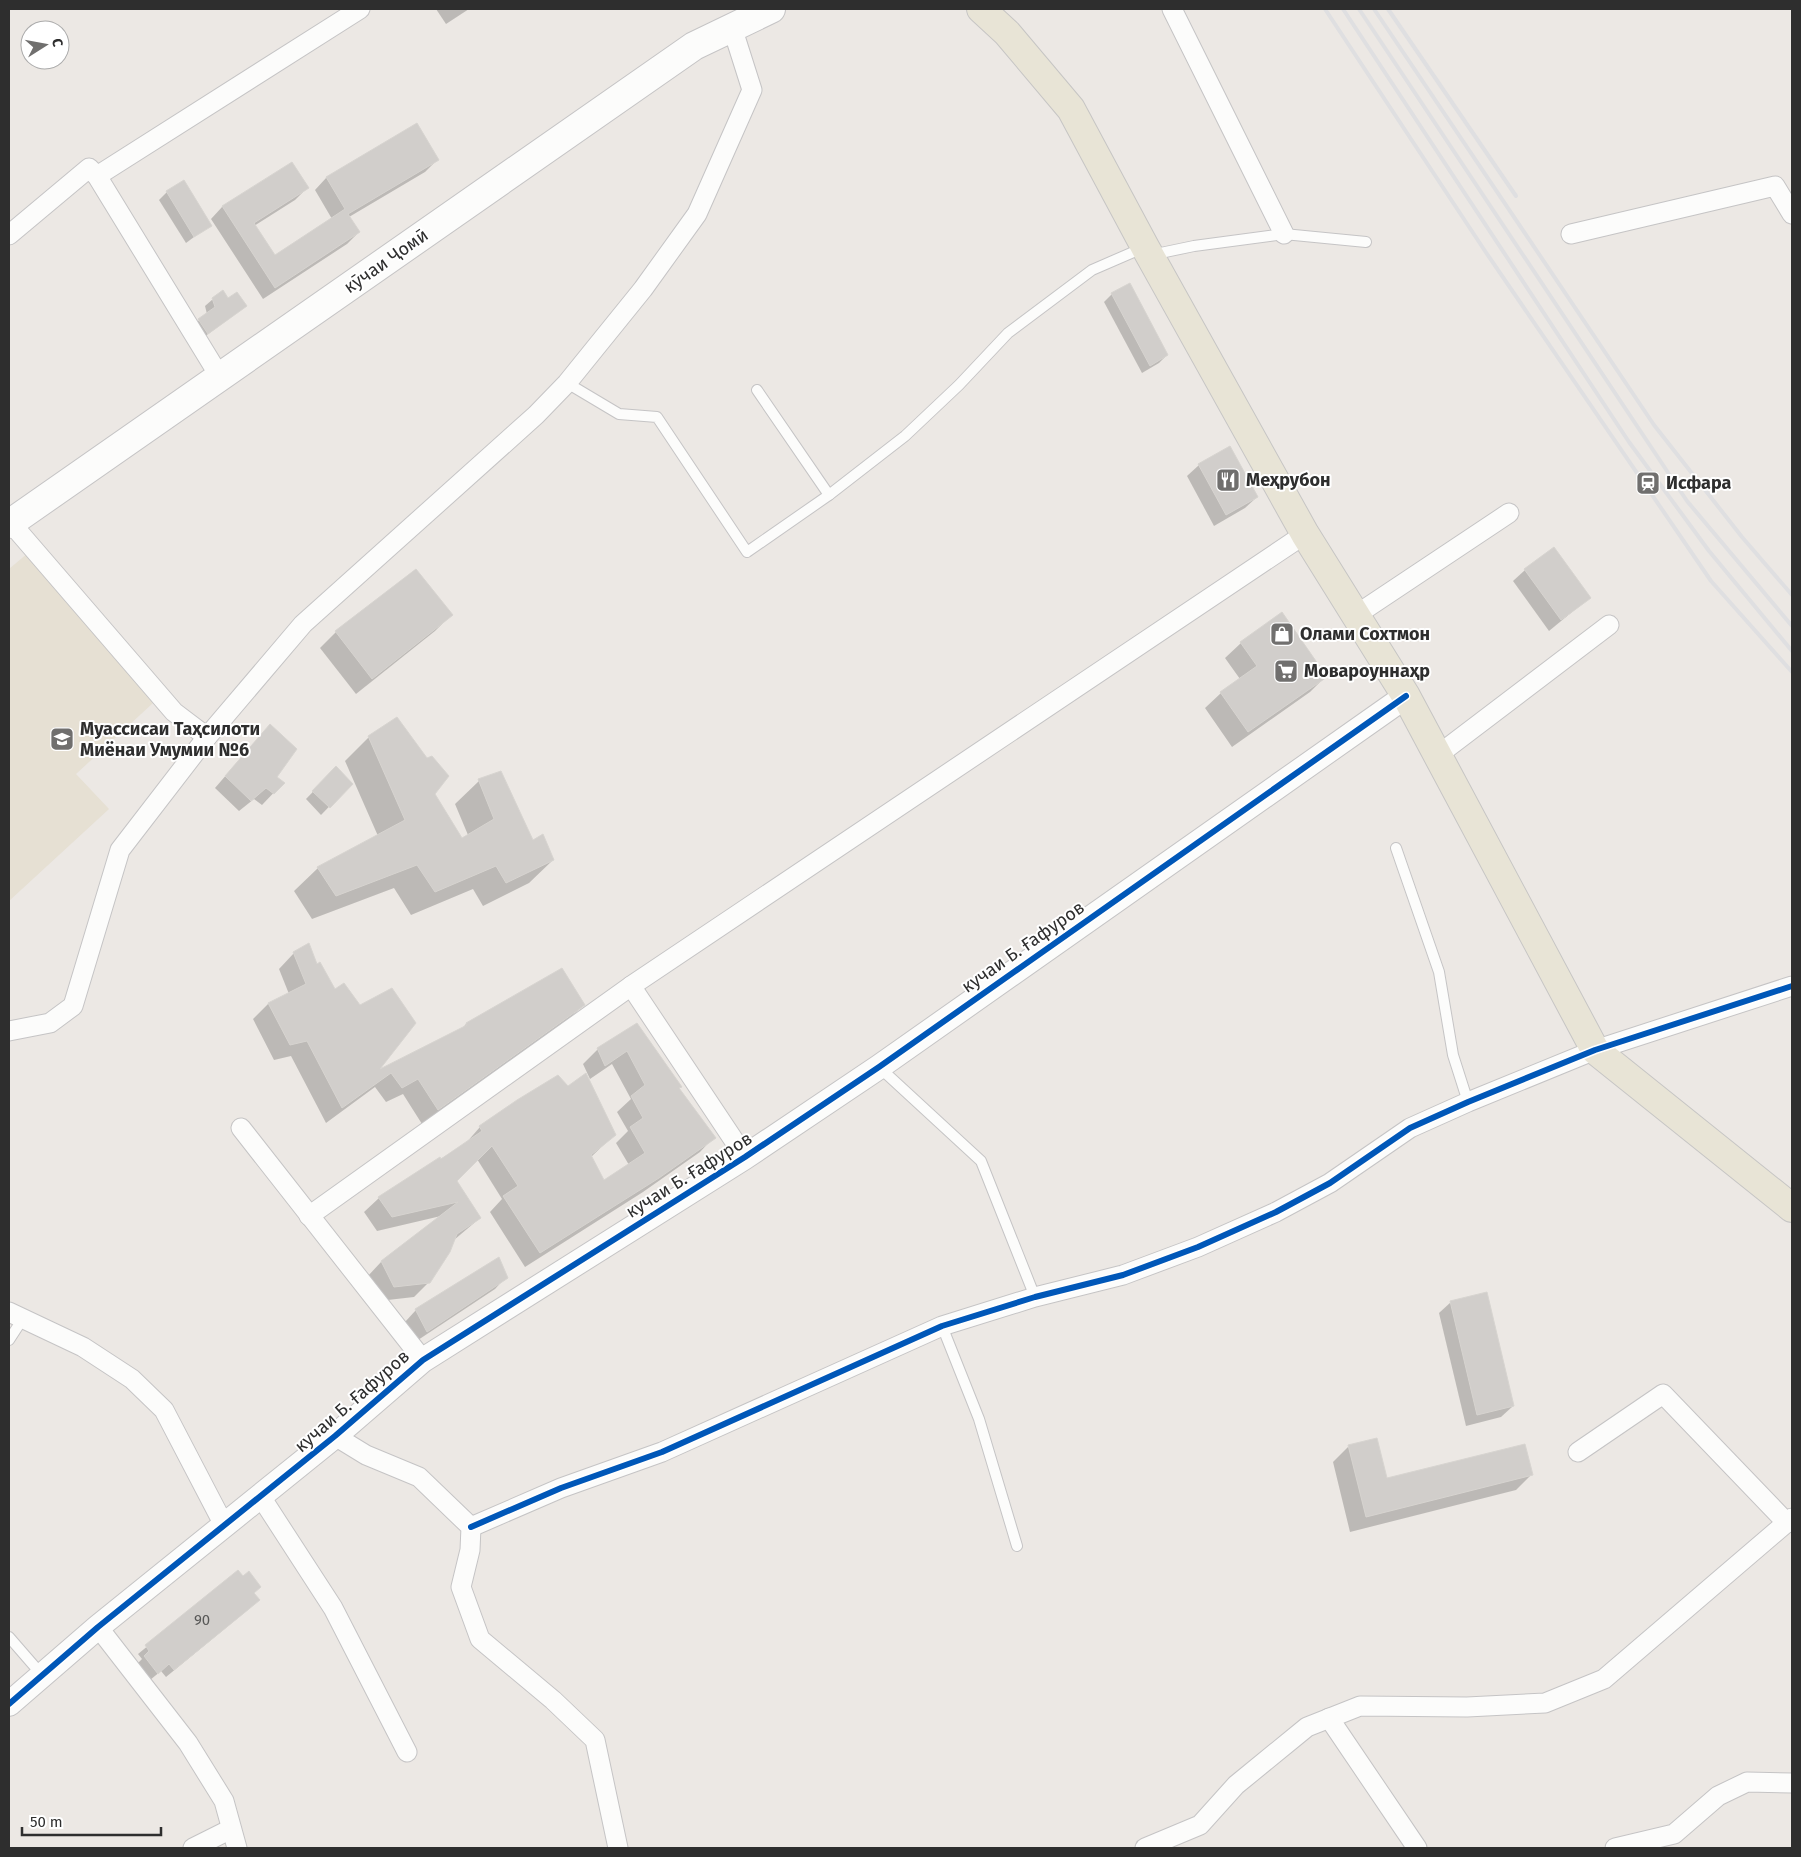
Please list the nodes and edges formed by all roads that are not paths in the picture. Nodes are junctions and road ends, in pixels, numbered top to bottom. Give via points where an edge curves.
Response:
1 (360, 9) edge
2 (771, 9) edge
3 (981, 9) edge
4 (1172, 9) edge
5 (732, 27) junction
6 (97, 176) junction
7 (1792, 214) edge
8 (9, 234) edge
9 (1284, 234) junction
10 (1571, 234) dead end
11 (1366, 242) dead end
12 (1148, 251) junction
13 (220, 377) junction
14 (567, 383) junction
15 (757, 390) dead end
16 (829, 495) junction
17 (1509, 513) dead end
18 (10, 523) edge
19 (1305, 534) junction
20 (1356, 615) junction
21 (1609, 625) dead end
22 (1406, 696) junction
23 (207, 737) junction
24 (1438, 755) junction
25 (1396, 848) dead end
26 (631, 986) junction
27 (1792, 986) edge
28 (9, 1031) edge
29 (1595, 1050) junction
30 (880, 1067) junction
31 (1468, 1102) junction
32 (241, 1128) dead end
33 (745, 1157) junction
34 (1792, 1208) edge
35 (309, 1216) junction
36 (1035, 1297) junction
37 (16, 1316) edge
38 (942, 1326) junction
39 (9, 1340) edge
40 (423, 1360) junction
41 (335, 1436) junction
42 (1578, 1452) dead end
43 (261, 1497) junction
44 (1790, 1521) edge
45 (225, 1527) junction
46 (471, 1527) junction
47 (1017, 1546) dead end
48 (98, 1628) junction
49 (9, 1637) edge
50 (42, 1675) junction
51 (9, 1704) edge
52 (1329, 1718) junction
53 (407, 1752) dead end
54 (1792, 1784) edge
55 (231, 1829) junction
56 (193, 1848) edge
57 (237, 1848) edge
58 (618, 1848) edge
59 (1145, 1848) edge
60 (1416, 1848) edge
61 (1615, 1848) edge

1 - 6 street
2 - 5 main road, кӯчаи Ҷомӣ
3 - 12 main road via 1012,39 1071,109
4 - 9 street
5 - 13 main road, кӯчаи Ҷомӣ via 694,46
5 - 14 street via 752,90 697,214 643,289
6 - 8 street via 89,168
6 - 13 street
7 - 10 street via 1775,186
9 - 11 lane
9 - 12 lane
12 - 16 lane via 1092,270 1008,333 905,436
12 - 19 main road
13 - 18 main road, кӯчаи Ҷомӣ
14 - 16 lane via 620,414 657,417 747,552
14 - 23 street via 536,416 303,624
15 - 16 lane
17 - 20 street
18 - 23 street via 174,712
19 - 20 main road
19 - 26 street
20 - 22 main road
21 - 24 street
22 - 24 main road
22 - 30 street, кучаи Б. Ғафуров
23 - 28 street via 120,850 73,1006 50,1024
24 - 29 main road
25 - 31 lane via 1440,972 1453,1055
26 - 33 street
26 - 35 street
27 - 29 street
29 - 31 street
29 - 34 main road
30 - 33 street, кучаи Б. Ғафуров
30 - 36 lane via 981,1161
31 - 36 street via 1410,1128 1330,1183 1267,1216 1198,1247 1123,1275
32 - 35 street
33 - 40 street, кучаи Б. Ғафуров
35 - 40 street
36 - 38 street
37 - 39 lane
37 - 45 street via 83,1347 132,1379 164,1410
38 - 46 street via 662,1452 561,1488
38 - 47 lane via 979,1419
40 - 41 street, кучаи Б. Ғафуров
41 - 43 street, кучаи Б. Ғафуров
41 - 46 street via 366,1455 419,1477
42 - 44 street via 1663,1394
43 - 45 street, кучаи Б. Ғафуров
43 - 53 street via 334,1608
44 - 52 street via 1604,1679 1545,1704 1360,1706
45 - 48 street, кучаи Б. Ғафуров
46 - 58 street via 470,1550 461,1587 480,1639 595,1740
48 - 50 street, кучаи Б. Ғафуров
48 - 55 street via 188,1743 224,1801
49 - 50 lane
50 - 51 street, кучаи Б. Ғафуров
52 - 59 street via 1307,1727 1236,1785 1200,1825
52 - 60 street
54 - 61 street via 1747,1782 1718,1796 1674,1834
55 - 56 street
55 - 57 street

